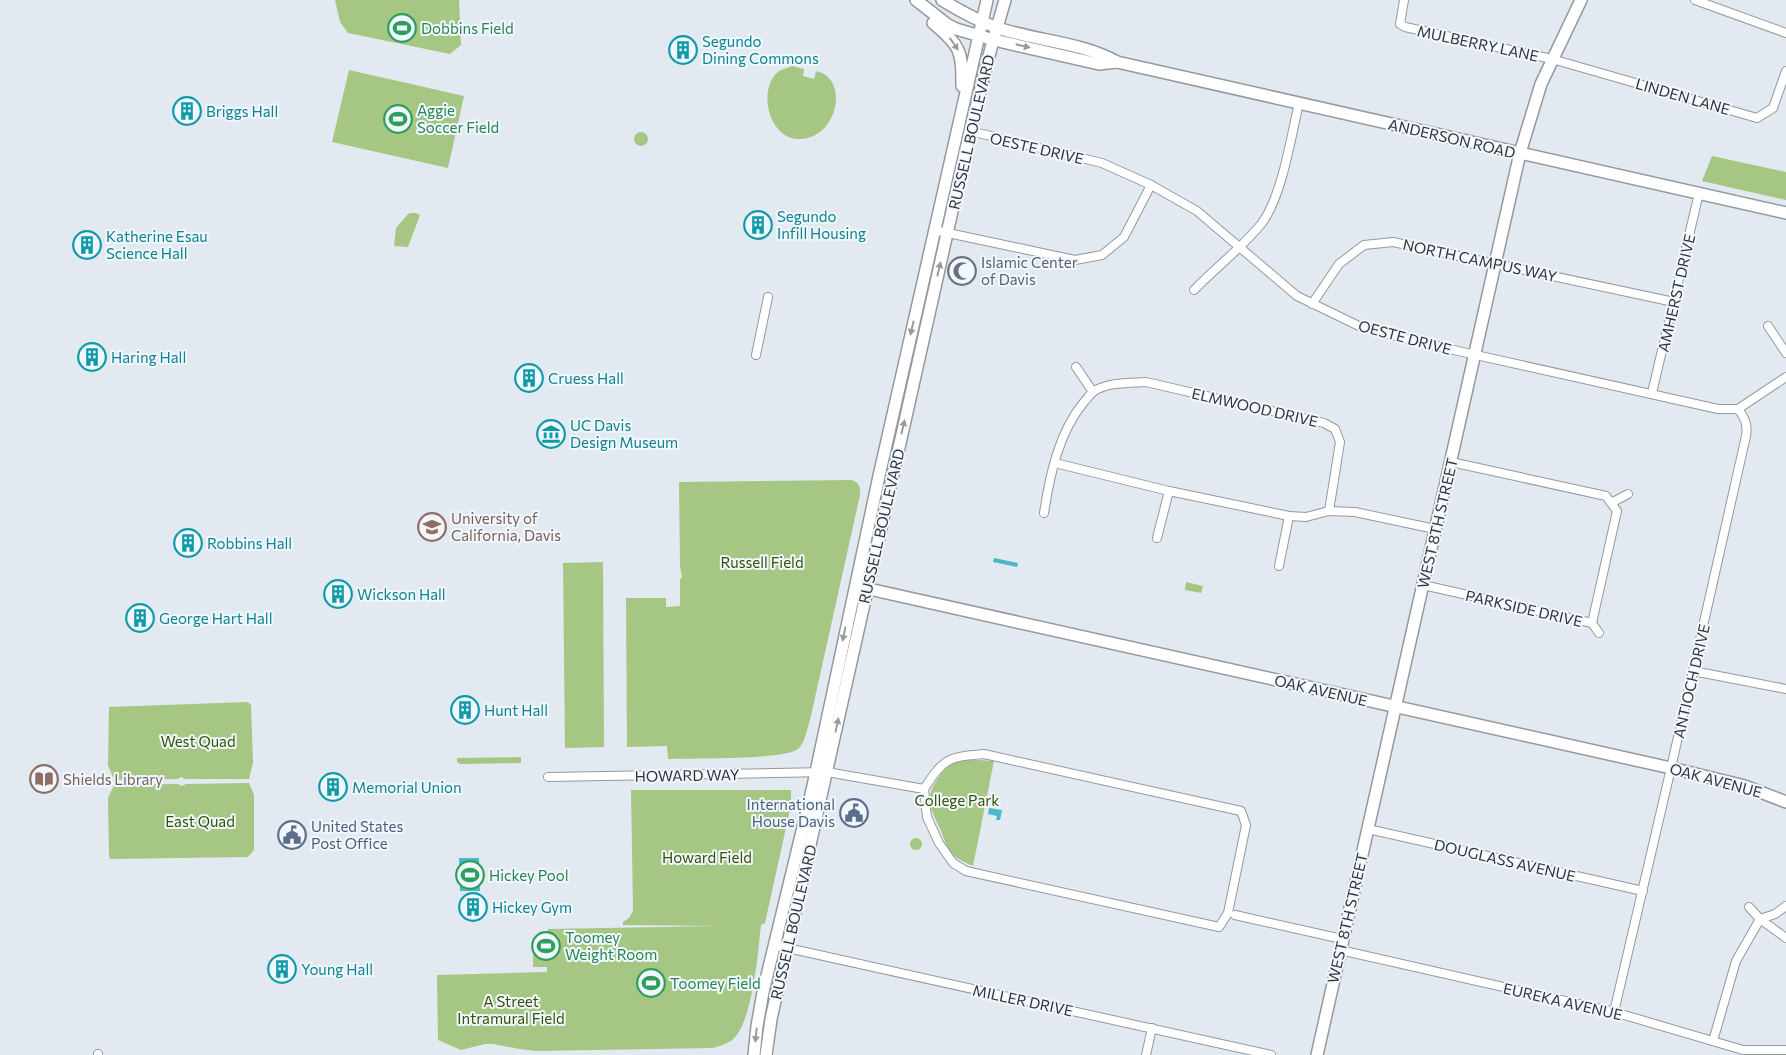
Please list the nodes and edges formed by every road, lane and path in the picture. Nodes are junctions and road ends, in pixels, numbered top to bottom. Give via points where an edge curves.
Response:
1 (905, 0) edge
2 (916, 0) edge
3 (942, 0) edge
4 (987, 0) edge
5 (1005, 0) edge
6 (1404, 0) edge
7 (1581, 0) edge
8 (1695, 0) edge
9 (982, 22) junction
10 (997, 28) junction
11 (1786, 33) edge
12 (978, 35) junction
13 (994, 40) junction
14 (1552, 59) junction
15 (1113, 60) junction
16 (1786, 71) edge
17 (1299, 103) junction
18 (962, 106) junction
19 (970, 131) junction
20 (1520, 153) junction
21 (1151, 185) junction
22 (1699, 193) junction
23 (1786, 213) edge
24 (934, 230) junction
25 (947, 233) junction
26 (1239, 247) junction
27 (1496, 264) junction
28 (1194, 290) dead end
29 (768, 297) dead end
30 (1674, 302) junction
31 (1312, 304) junction
32 (1768, 326) dead end
33 (1786, 353) edge
34 (756, 355) dead end
35 (1475, 355) junction
36 (1076, 367) dead end
37 (1786, 377) edge
38 (1093, 392) junction
39 (1652, 393) junction
40 (1738, 409) junction
41 (1451, 462) junction
42 (1055, 463) junction
43 (879, 476) junction
44 (1169, 490) junction
45 (1628, 494) dead end
46 (1611, 503) junction
47 (885, 506) junction
48 (1330, 511) junction
49 (1044, 512) dead end
50 (1289, 516) junction
51 (1435, 529) junction
52 (1158, 538) dead end
53 (1279, 566) dead end
54 (1423, 585) junction
55 (855, 586) junction
56 (867, 589) junction
57 (1592, 623) junction
58 (1600, 633) dead end
59 (1693, 671) junction
60 (1786, 689) edge
61 (1395, 706) junction
62 (1671, 768) junction
63 (821, 773) junction
64 (548, 777) dead end
65 (924, 789) junction
66 (1786, 802) edge
67 (1368, 829) junction
68 (1643, 891) junction
69 (1786, 906) edge
70 (1749, 907) dead end
71 (1235, 915) dead end
72 (1760, 919) junction
73 (1786, 938) edge
74 (774, 945) junction
75 (1341, 945) junction
76 (787, 948) junction
77 (1614, 1012) junction
78 (1152, 1028) junction
79 (1713, 1041) junction
80 (1786, 1050) edge
81 (754, 1055) edge
82 (766, 1055) edge
83 (1146, 1055) edge
84 (1271, 1055) edge
85 (1317, 1055) edge

1 -> 18 main road via 947,34 956,46 962,63
2 - 12 main road via 948,25
3 - 9 main road, ANDERSON ROAD
4 - 9 main road, RUSSELL BOULEVARD
5 - 10 main road, RUSSELL BOULEVARD
6 - 14 street, MULBERRY LANE via 1399,18 1404,27
7 - 14 main road, WEST 8TH STREET
8 - 11 street
9 - 10 main road, ANDERSON ROAD
9 - 12 main road, RUSSELL BOULEVARD
10 - 13 main road, RUSSELL BOULEVARD
10 - 15 main road, ANDERSON ROAD via 1083,49
12 - 13 main road
12 - 18 main road, RUSSELL BOULEVARD
13 -> 15 main road via 1071,57 1078,52
13 - 19 main road, RUSSELL BOULEVARD
14 - 16 street, LINDEN LANE via 1757,118 1774,108
14 - 20 main road, WEST 8TH STREET via 1538,92
15 - 17 main road, ANDERSON ROAD
17 - 20 main road, ANDERSON ROAD
17 - 26 street via 1281,181 1262,222
18 - 24 main road, RUSSELL BOULEVARD
19 - 21 street, OESTE DRIVE via 1102,163
19 - 25 main road, RUSSELL BOULEVARD
20 - 22 main road, ANDERSON ROAD
20 - 27 main road, WEST 8TH STREET
21 - 25 street via 1124,236 1102,256 1075,260
21 - 26 street, OESTE DRIVE via 1197,211
22 - 23 main road, ANDERSON ROAD
22 - 30 street, AMHERST DRIVE
24 - 25 street
24 -> 43 main road, RUSSELL BOULEVARD
47 -> 25 main road, RUSSELL BOULEVARD
26 - 28 street
26 - 31 street, OESTE DRIVE
27 - 30 street, NORTH CAMPUS WAY
27 - 31 street, NORTH CAMPUS WAY via 1393,242 1364,245 1339,264
27 - 35 main road, WEST 8TH STREET
29 - 34 street
30 - 39 street, AMHERST DRIVE
31 - 35 street, OESTE DRIVE via 1364,328
32 - 33 street
35 - 39 street, OESTE DRIVE
35 - 41 main road, WEST 8TH STREET
36 - 38 street
37 - 40 street
38 - 42 street via 1074,415
38 - 48 street, ELMWOOD DRIVE via 1124,383 1146,382 1324,423 1335,429 1340,442
39 - 40 street, OESTE DRIVE via 1718,409
40 - 59 street, ANTIOCH DRIVE via 1747,430
41 - 46 street via 1606,496
41 - 51 main road, WEST 8TH STREET
42 - 44 street
42 - 49 street
43 - 47 main road via 883,482 880,502
43 - 55 main road, RUSSELL BOULEVARD
44 - 50 street
44 - 52 street
45 - 46 street
46 - 57 street, PARKSIDE DRIVE via 1617,511
47 - 56 main road, RUSSELL BOULEVARD
48 - 50 street via 1306,517
48 - 51 street via 1355,512
50 - 53 street
51 - 54 main road, WEST 8TH STREET
54 - 57 street, PARKSIDE DRIVE
54 - 61 main road, WEST 8TH STREET
55 - 56 main road, OAK AVENUE
55 -> 63 main road, RUSSELL BOULEVARD
56 - 61 main road, OAK AVENUE
63 -> 56 main road, RUSSELL BOULEVARD
57 - 58 street
59 - 60 street
59 - 62 street, ANTIOCH DRIVE
61 - 62 main road, OAK AVENUE
61 - 67 main road, WEST 8TH STREET
62 - 66 main road, OAK AVENUE via 1745,786
62 - 68 street, ANTIOCH DRIVE
63 - 64 street, HOWARD WAY
63 - 65 street
63 - 74 main road, RUSSELL BOULEVARD
63 - 76 main road, RUSSELL BOULEVARD
65 - 65 street via 927,817 939,842 953,863 966,870 1219,927 1228,913 1246,825 1241,812 984,754 948,760
67 - 68 street, DOUGLASS AVENUE
67 - 75 main road, WEST 8TH STREET
68 - 77 street, ANTIOCH DRIVE
69 - 72 street
70 - 72 street
71 - 75 street, EUREKA AVENUE
72 - 73 street
72 - 79 street via 1736,961
74 - 76 street, MILLER DRIVE
74 -> 81 main road, RUSSELL BOULEVARD
75 - 77 street, EUREKA AVENUE
75 - 85 main road, WEST 8TH STREET
76 - 78 street, MILLER DRIVE
76 - 82 main road, RUSSELL BOULEVARD
77 - 79 street, EUREKA AVENUE
78 - 83 street
78 - 84 street, MILLER DRIVE
79 - 80 street, EUREKA AVENUE via 1743,1050

